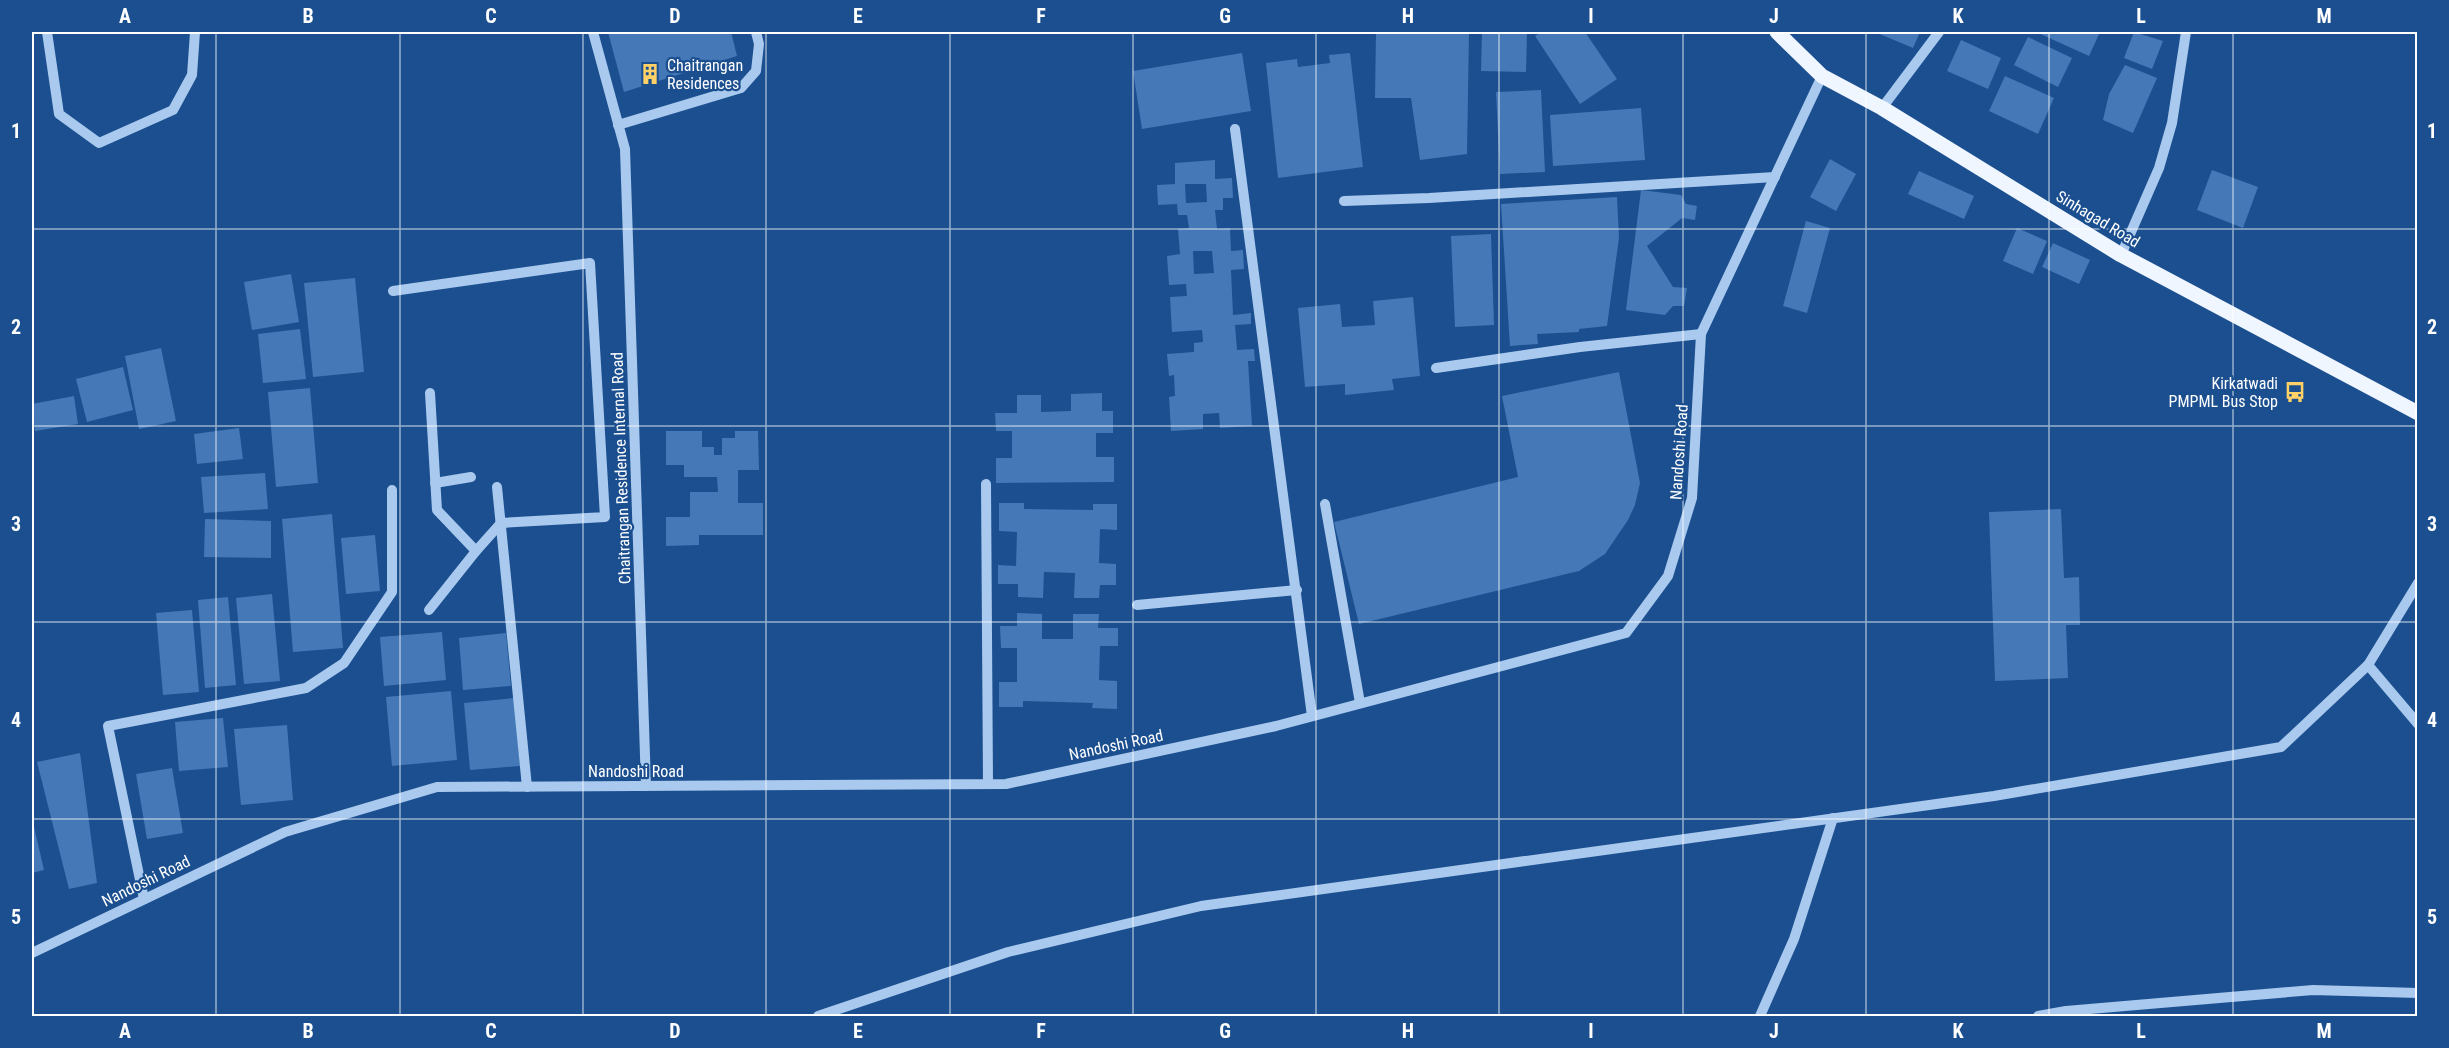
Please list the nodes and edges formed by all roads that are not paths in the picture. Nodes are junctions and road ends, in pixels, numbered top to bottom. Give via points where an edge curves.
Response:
1 (47, 32) edge
2 (195, 32) edge
3 (593, 32) edge
4 (756, 32) edge
5 (1778, 32) edge
6 (1939, 32) edge
7 (2186, 32) edge
8 (1822, 76) junction
9 (1882, 108) junction
10 (618, 125) junction
11 (1235, 129) dead end
12 (1775, 177) junction
13 (1344, 201) dead end
14 (2121, 255) junction
15 (393, 291) dead end
16 (1701, 334) junction
17 (1436, 368) dead end
18 (430, 393) dead end
19 (2418, 413) edge
20 (471, 477) dead end
21 (435, 483) junction
22 (986, 484) dead end
23 (497, 487) dead end
24 (392, 490) dead end
25 (1325, 504) dead end
26 (501, 524) junction
27 (476, 551) junction
28 (2418, 583) edge
29 (1296, 590) junction
30 (1137, 604) dead end
31 (429, 610) dead end
32 (2368, 665) junction
33 (1360, 703) junction
34 (1312, 717) junction
35 (2418, 724) edge
36 (988, 784) junction
37 (646, 786) junction
38 (527, 787) junction
39 (1833, 818) junction
40 (144, 899) junction
41 (32, 953) edge
42 (2418, 993) edge
43 (818, 1017) edge
44 (1760, 1017) edge
45 (2038, 1017) edge

1 - 2 street via 59,114 99,143 173,110 192,75
3 - 10 street, Chaitrangan Residence Internal Road
4 - 10 street via 756,71 741,88
5 - 8 main road, Sinhagad Road
6 - 9 street
7 - 14 street via 2172,123 2159,168
8 - 9 main road, Sinhagad Road
8 - 12 street, Nandoshi Road
9 - 14 main road, Sinhagad Road
10 - 37 street, Chaitrangan Residence Internal Road via 625,149
11 - 29 street
12 - 13 street
12 - 16 street, Nandoshi Road
14 - 19 main road, Sinhagad Road
15 - 26 street via 590,263 605,517
16 - 17 street
16 - 33 street, Nandoshi Road via 1692,498 1668,576 1626,633
18 - 21 street
20 - 21 street
21 - 27 street via 436,510
22 - 36 street
23 - 26 street
24 - 40 street via 392,592 345,663 306,688 108,726
25 - 33 street
26 - 27 street
26 - 38 street
27 - 31 street
28 - 32 street
29 - 30 street
29 - 34 street
32 - 35 street
32 - 39 street via 2281,747 1994,796
33 - 34 street, Nandoshi Road
34 - 36 street, Nandoshi Road via 1006,784
36 - 37 street, Nandoshi Road
37 - 38 street, Nandoshi Road
38 - 40 street, Nandoshi Road via 426,790 285,832
39 - 43 street via 1201,906 1008,952
39 - 44 street via 1794,939
40 - 41 street, Nandoshi Road
42 - 45 street via 2313,990 2066,1011

